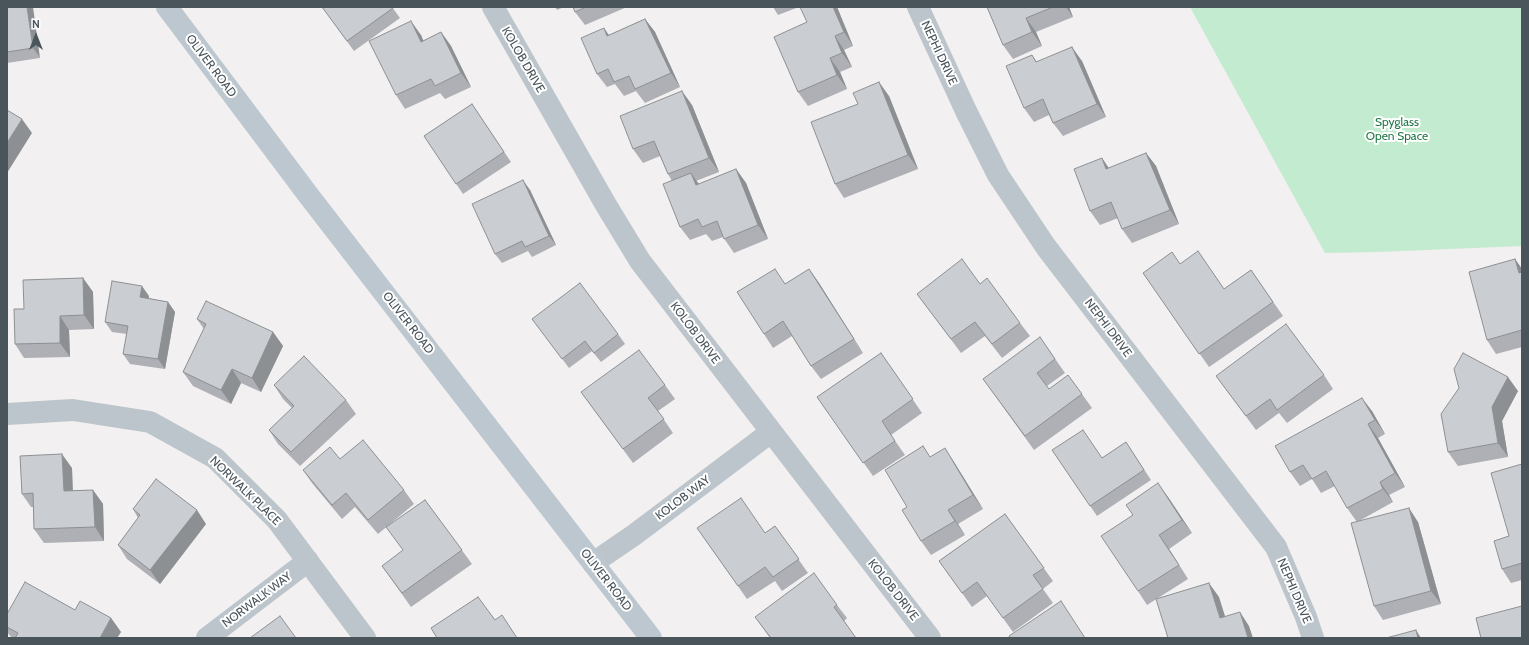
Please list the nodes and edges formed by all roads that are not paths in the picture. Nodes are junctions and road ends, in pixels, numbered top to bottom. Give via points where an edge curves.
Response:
1 (167, 7) edge
2 (493, 7) edge
3 (918, 7) edge
4 (7, 414) edge
5 (771, 432) junction
6 (308, 561) junction
7 (593, 563) junction
8 (207, 638) edge
9 (365, 638) edge
10 (651, 638) edge
11 (930, 638) edge
12 (1312, 638) edge

1 - 7 street, OLIVER ROAD
2 - 5 street, KOLOB DRIVE via 640,261
3 - 12 street, NEPHI DRIVE via 998,175 1046,247 1276,547 1306,617
4 - 6 street, NORWALK PLACE via 73,410 150,422 215,458 277,520
5 - 7 street, KOLOB WAY
5 - 11 street, KOLOB DRIVE
6 - 8 street, NORWALK WAY
6 - 9 street, NORWALK PLACE
7 - 10 street, OLIVER ROAD

